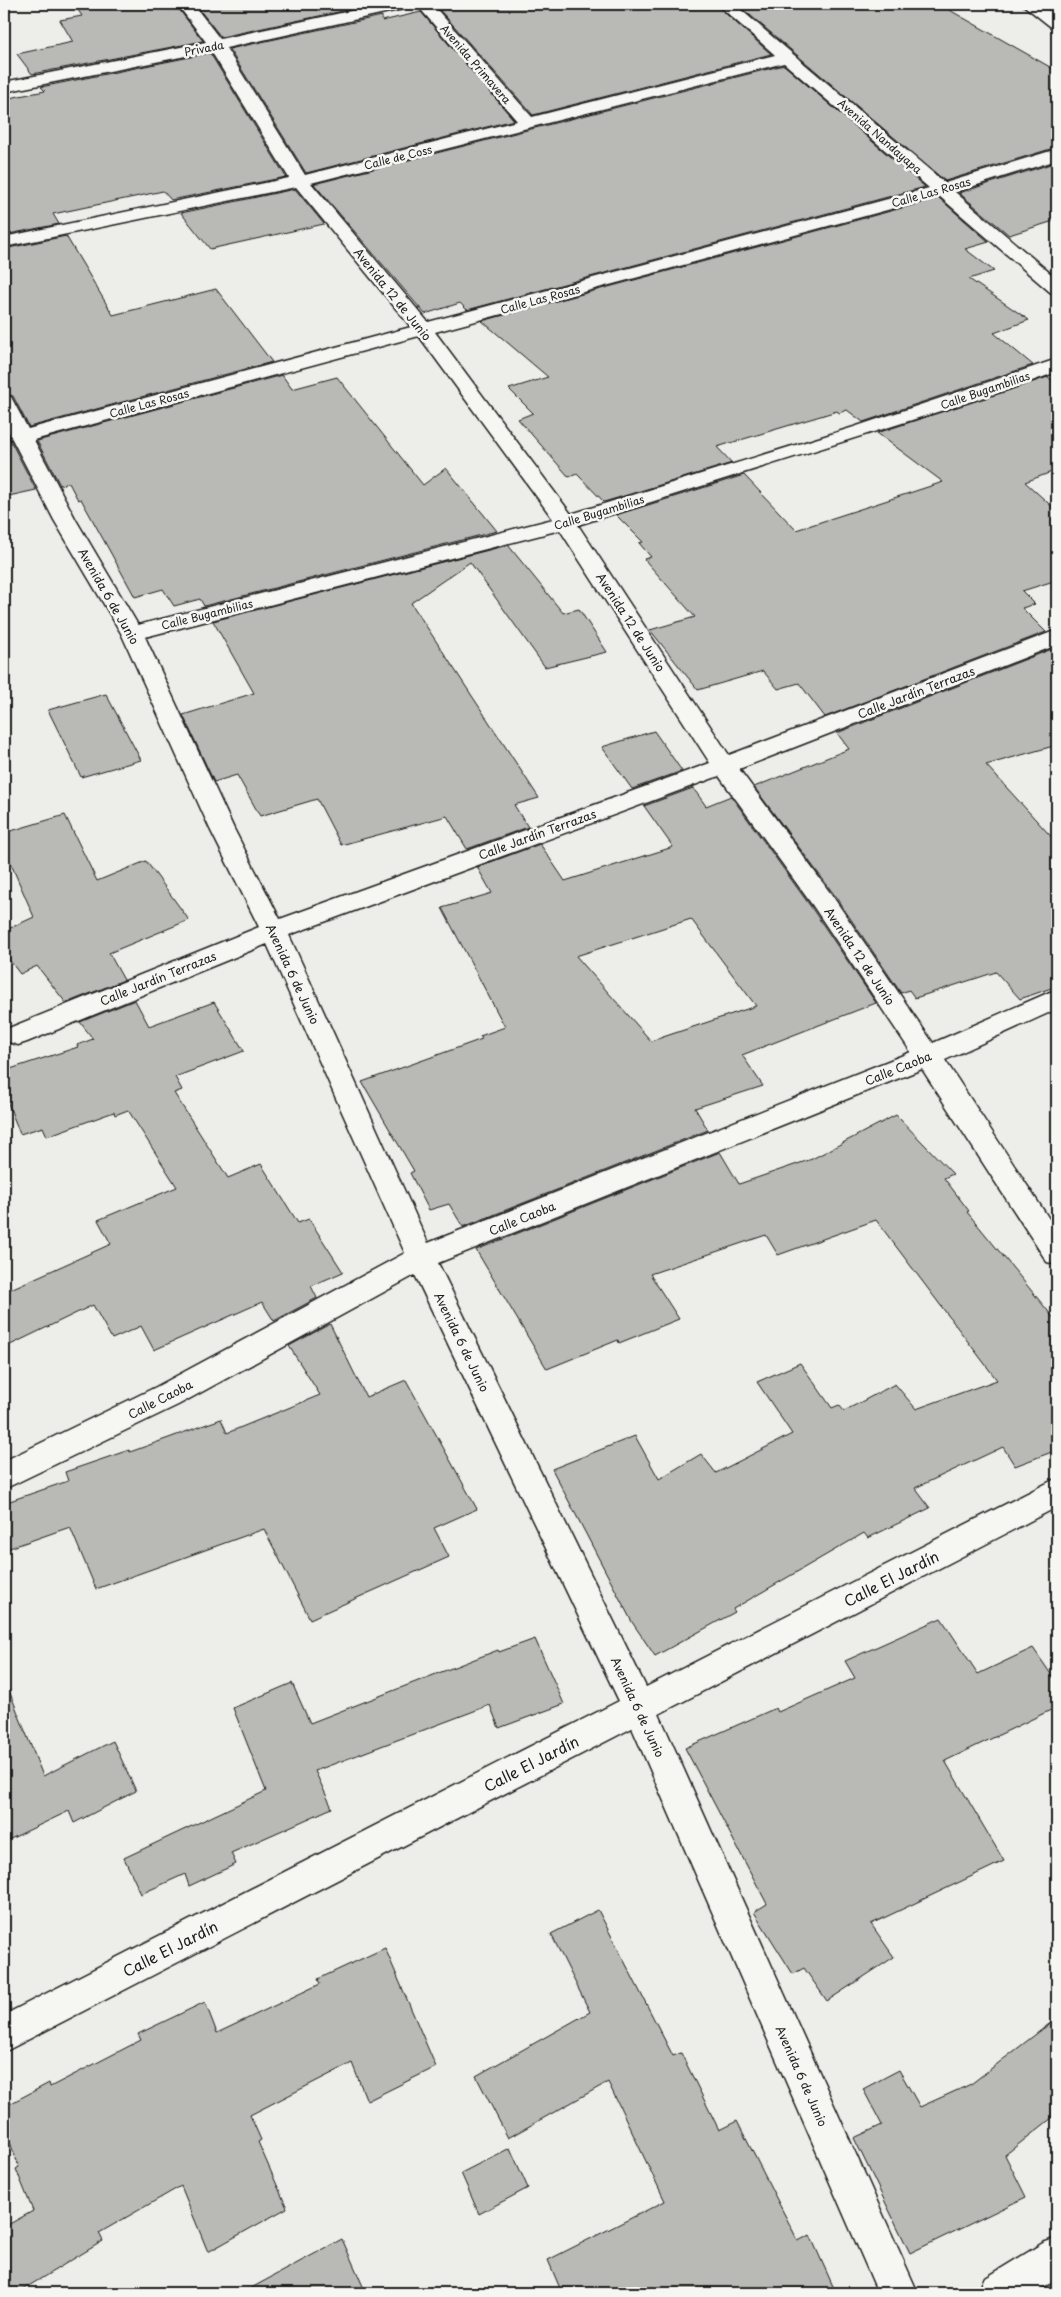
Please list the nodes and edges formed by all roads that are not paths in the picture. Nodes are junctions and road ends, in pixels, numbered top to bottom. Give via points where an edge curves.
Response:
1 (185, 4) edge
2 (403, 4) edge
3 (424, 4) edge
4 (728, 4) edge
5 (1030, 4) edge
6 (1057, 24) edge
7 (216, 45) junction
8 (788, 57) junction
9 (4, 87) edge
10 (529, 124) junction
11 (1057, 154) edge
12 (300, 181) junction
13 (942, 190) junction
14 (4, 242) edge
15 (1057, 288) edge
16 (424, 330) junction
17 (1057, 364) edge
18 (4, 401) edge
19 (21, 437) junction
20 (566, 522) junction
21 (132, 633) junction
22 (1057, 637) edge
23 (724, 766) junction
24 (274, 931) junction
25 (1057, 998) edge
26 (18, 1035) dead end
27 (928, 1056) junction
28 (1057, 1254) edge
29 (421, 1258) junction
30 (4, 1476) edge
31 (1057, 1492) edge
32 (639, 1707) junction
33 (4, 2034) edge
34 (1057, 2257) edge
35 (898, 2293) edge
36 (998, 2293) edge

1 - 7 street, Avenida 12 de Junio
2 - 7 street, Privada
3 - 10 street, Avenida Primavera
4 - 8 street, Avenida Nandayapa
5 - 6 street
7 - 9 street, Privada
7 - 12 street, Avenida 12 de Junio
8 - 10 street, Calle de Coss
8 - 13 street, Avenida Nandayapa
10 - 12 street, Calle de Coss
11 - 13 street, Calle Las Rosas
12 - 14 street, Calle de Coss
12 - 16 street, Avenida 12 de Junio
13 - 15 street, Avenida Nandayapa
13 - 16 street, Calle Las Rosas
16 - 19 street, Calle Las Rosas
16 - 20 street, Avenida 12 de Junio
17 - 20 street, Calle Bugambilias via 861,431
18 - 19 street, Avenida 6 de Junio
19 - 21 street, Avenida 6 de Junio via 65,520
20 - 21 street, Calle Bugambilias
20 - 23 street, Avenida 12 de Junio
21 - 24 street, Avenida 6 de Junio via 222,829
22 - 23 street, Calle Jardín Terrazas
23 - 24 street, Calle Jardín Terrazas
23 - 27 street, Avenida 12 de Junio via 822,900
24 - 26 street, Calle Jardín Terrazas
24 - 29 street, Avenida 6 de Junio
25 - 27 street, Calle Caoba
27 - 28 street, Avenida 12 de Junio
27 - 29 street, Calle Caoba
29 - 30 street, Calle Caoba via 167,1396
29 - 32 street, Avenida 6 de Junio
31 - 32 street, Calle El Jardín
32 - 33 street, Calle El Jardín
32 - 35 street, Avenida 6 de Junio
34 - 36 street

